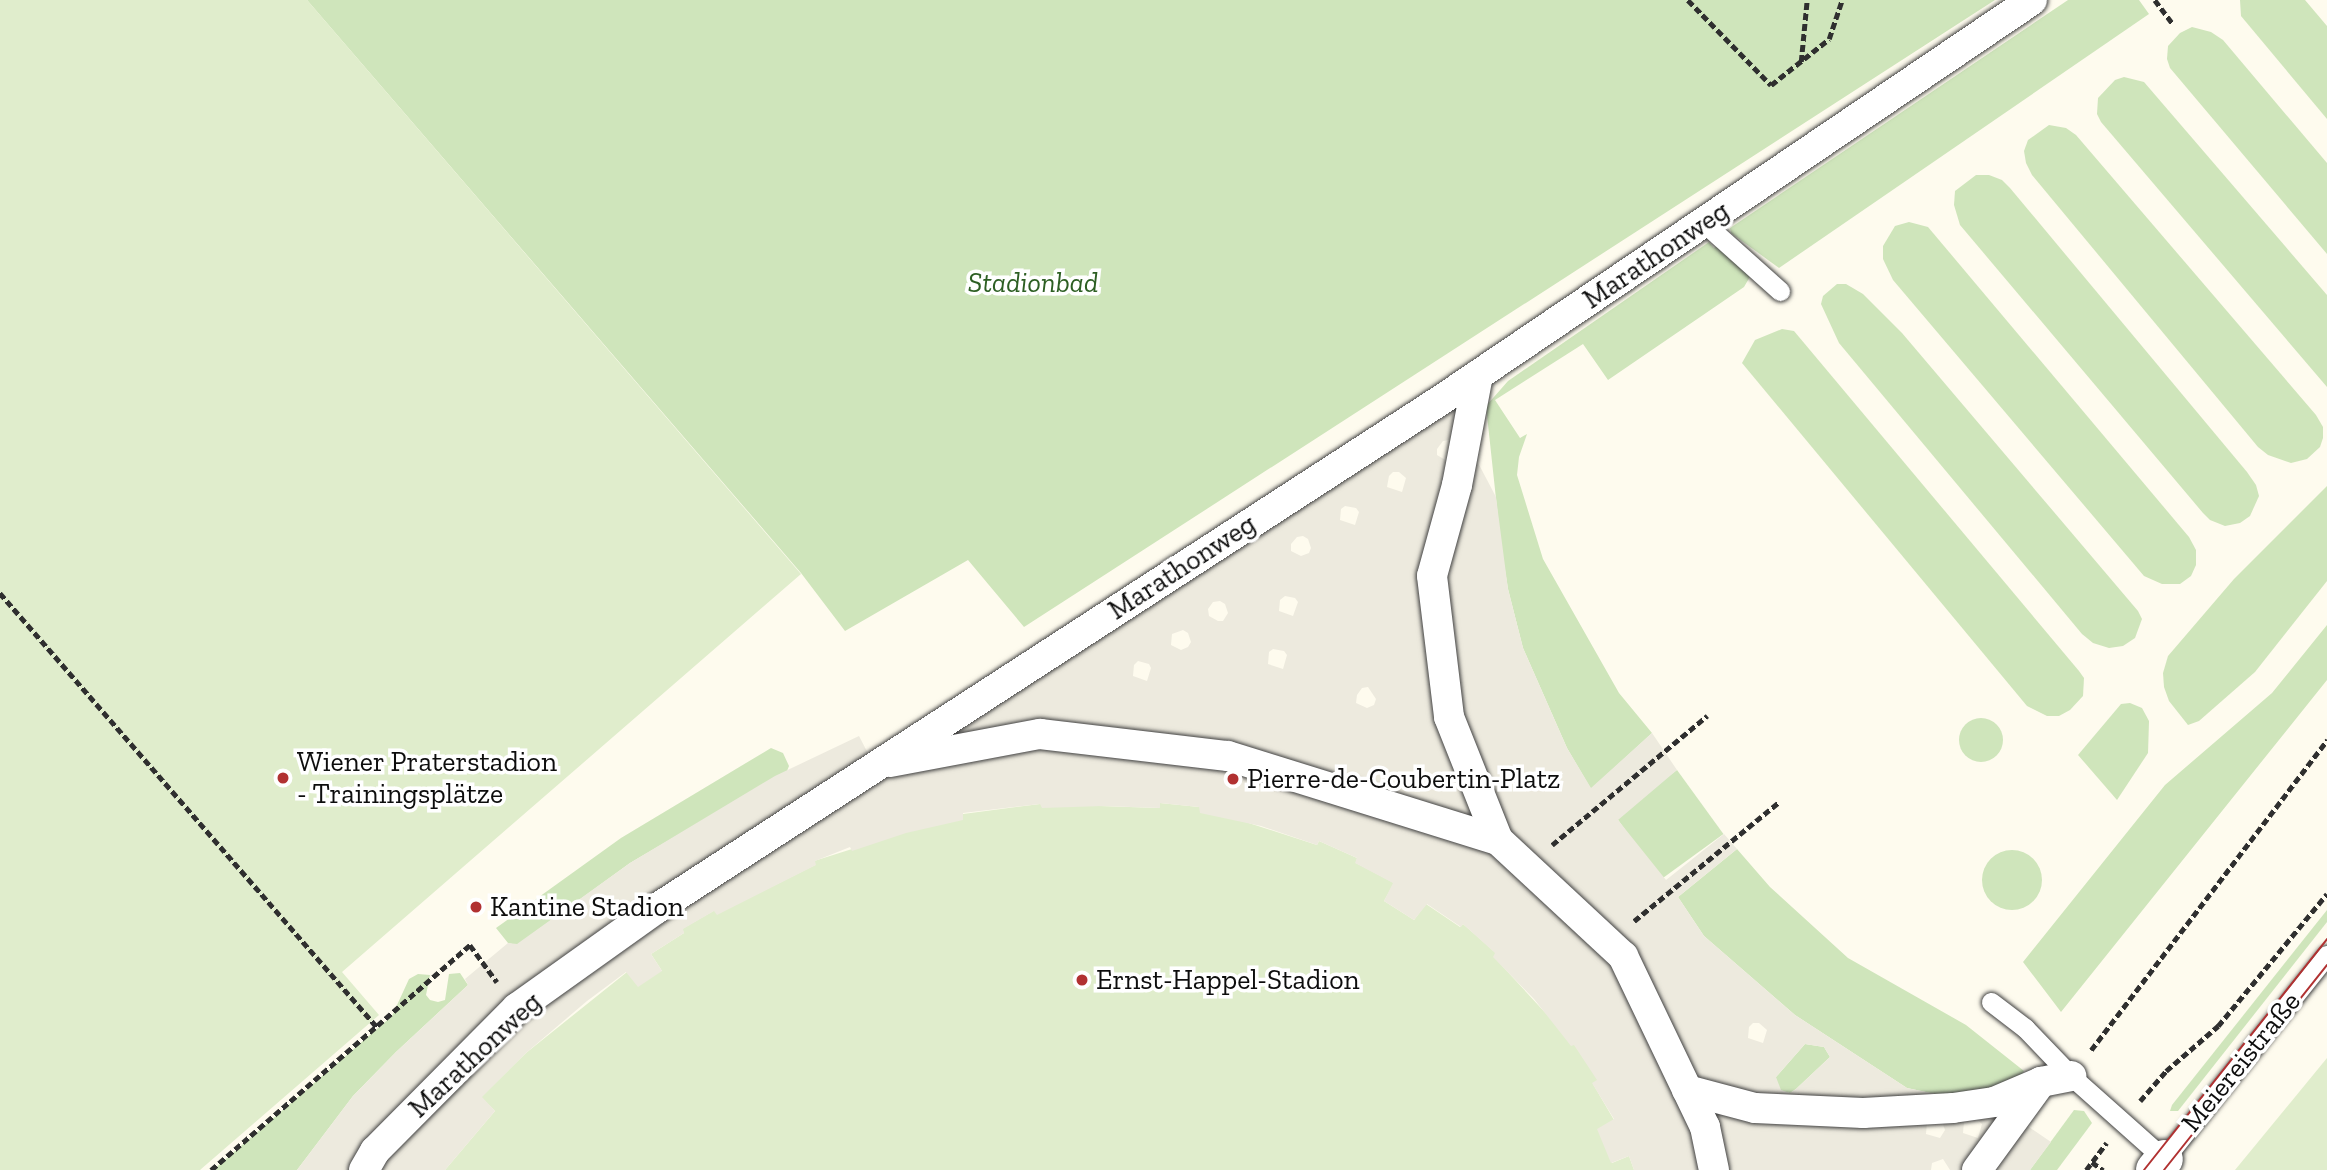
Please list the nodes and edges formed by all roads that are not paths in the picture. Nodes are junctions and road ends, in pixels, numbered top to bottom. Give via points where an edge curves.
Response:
1 (2032, 0) edge
2 (1704, 223) junction
3 (1780, 291) dead end
4 (1478, 375) junction
5 (874, 765) junction
6 (1498, 840) junction
7 (2327, 955) edge
8 (1991, 1002) dead end
9 (2071, 1076) junction
10 (2041, 1082) junction
11 (1687, 1090) junction
12 (2159, 1164) edge
13 (363, 1170) edge
14 (1714, 1170) edge
15 (1977, 1170) edge

1 - 2 street, Marathonweg
2 - 3 lane
2 - 4 street, Marathonweg
4 - 5 street, Marathonweg
4 - 6 street via 1457,485 1432,576 1448,718
5 - 6 street via 1040,734 1228,756
5 - 13 street, Marathonweg via 656,909 517,1008 375,1152
6 - 11 street via 1623,956
7 - 12 lane, Meiereistraße
8 - 9 lane via 2025,1028
9 - 10 street
9 - 12 lane via 2123,1120
10 - 11 street via 1994,1101 1863,1113 1755,1108
10 - 15 street
11 - 14 street via 1705,1127

